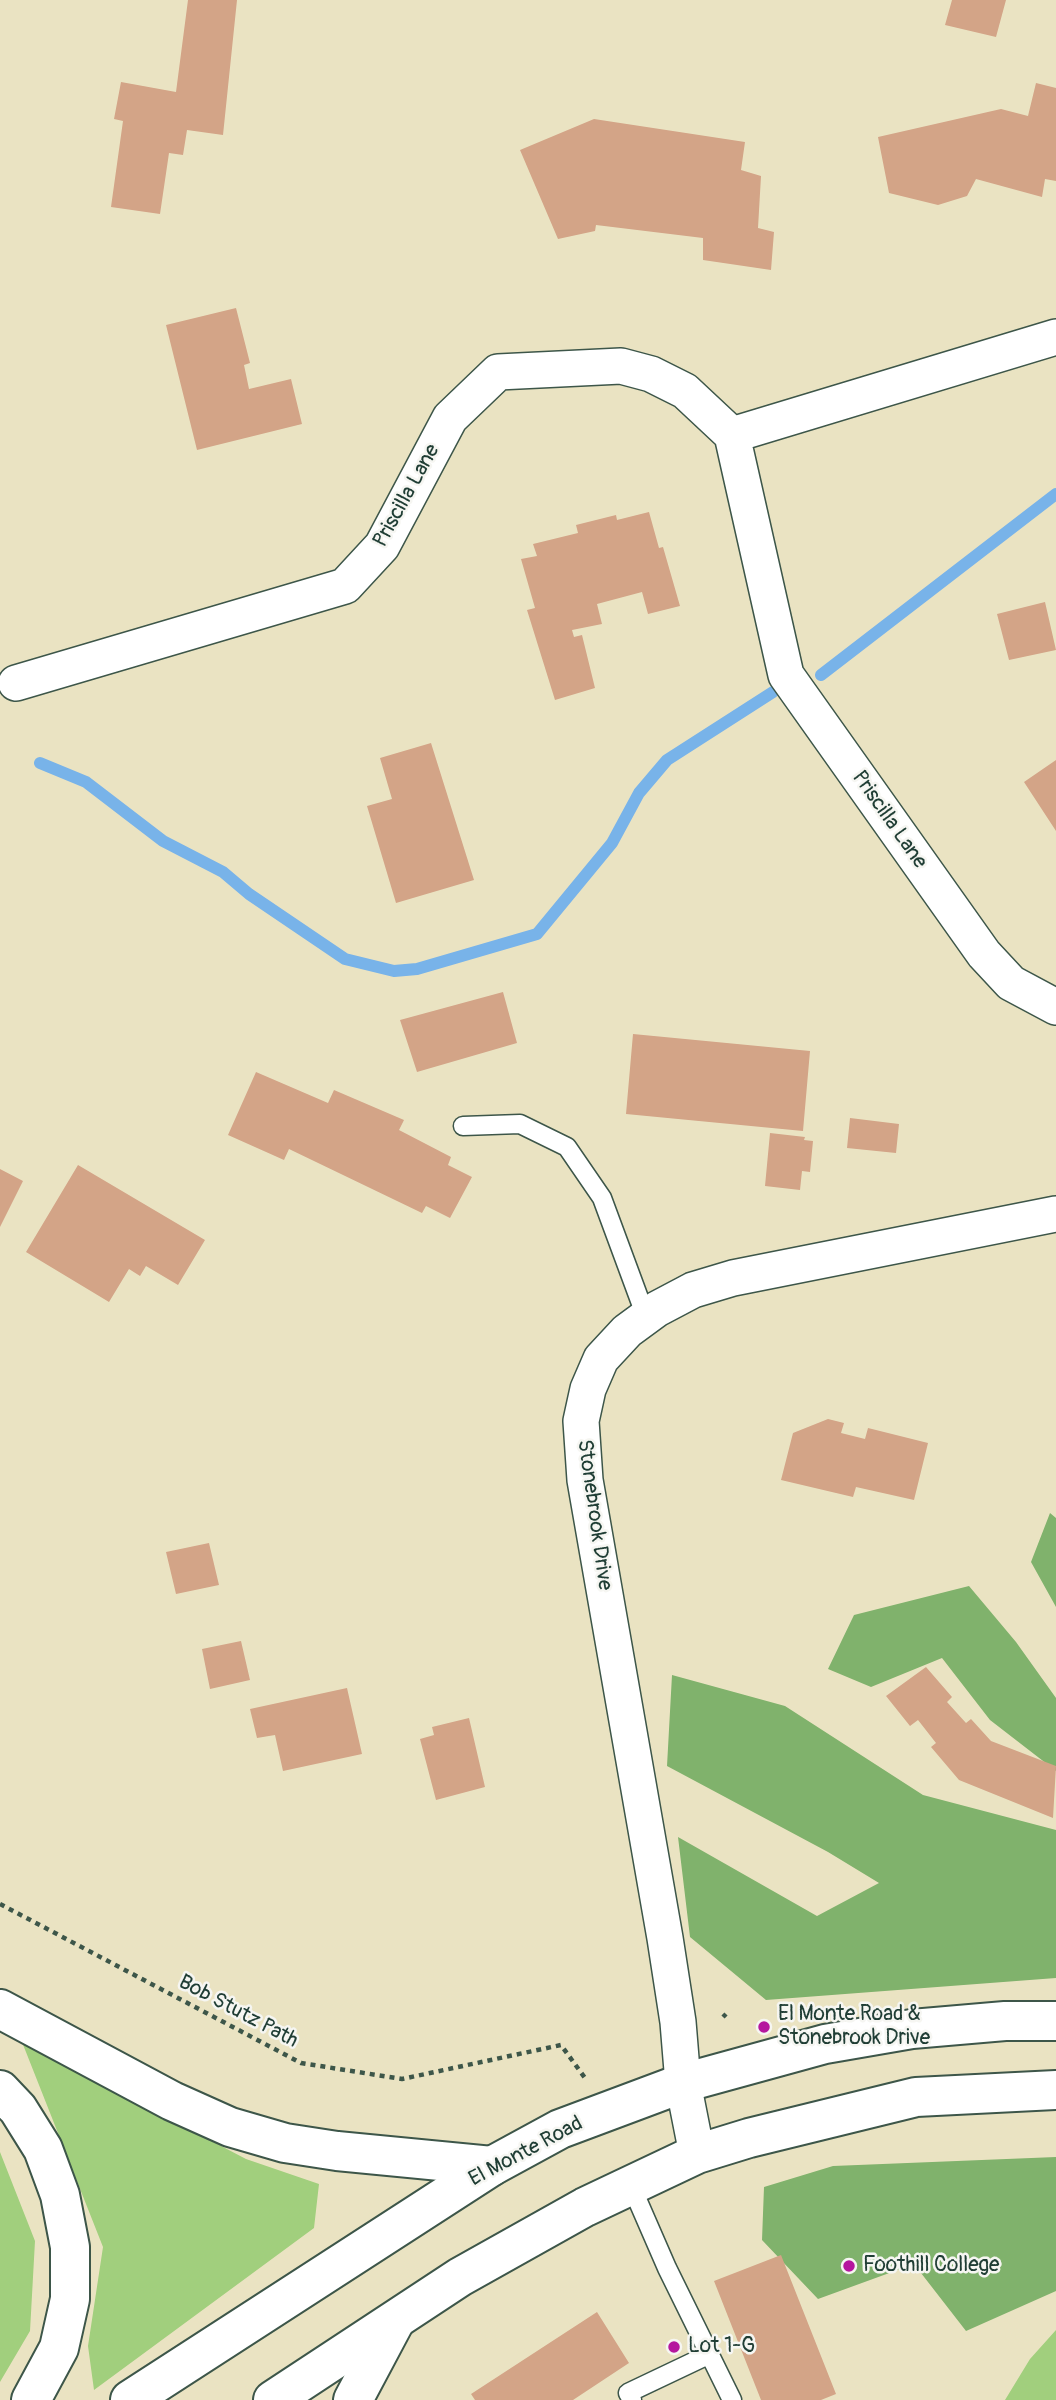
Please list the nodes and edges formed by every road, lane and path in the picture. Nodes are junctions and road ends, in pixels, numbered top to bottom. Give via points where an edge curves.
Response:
1 (1056, 337) edge
2 (732, 435) junction
3 (16, 683) dead end
4 (1056, 1007) edge
5 (463, 1126) dead end
6 (1056, 1214) edge
7 (646, 1317) junction
8 (0, 1903) edge
9 (0, 2008) edge
10 (1056, 2021) edge
11 (587, 2080) dead end
12 (683, 2083) junction
13 (0, 2090) edge
14 (1056, 2090) edge
15 (698, 2154) junction
16 (492, 2166) junction
17 (630, 2183) junction
18 (395, 2321) junction
19 (710, 2354) junction
20 (31, 2400) edge
21 (130, 2400) edge
22 (273, 2400) edge
23 (353, 2400) edge
24 (632, 2400) edge
25 (732, 2400) edge

1 - 2 street
2 - 3 street, Priscilla Lane via 685,391 621,366 498,372 450,418 382,546 345,586
2 - 4 street, Priscilla Lane via 786,675 984,954 1011,983
5 - 7 lane via 520,1124 567,1147 602,1198
6 - 7 street, Stonebrook Drive via 733,1278 692,1290
7 - 12 street, Stonebrook Drive via 601,1359 581,1421 585,1480 669,1962
8 - 11 path, Bob Stutz Path via 301,2063 402,2079 561,2045
9 - 16 main road via 172,2101 230,2127 285,2143 337,2151
10 - 12 main road, El Monte Road via 912,2029 825,2044
12 - 15 street, Stonebrook Drive
12 - 16 main road, El Monte Road via 560,2129
13 - 20 main road via 43,2149 60,2196 70,2247 70,2299 59,2348
14 - 15 main road via 916,2097
15 - 17 main road
16 - 21 main road, El Monte Road
17 - 18 main road via 460,2277
17 - 19 lane
18 - 22 main road
18 - 23 main road
19 - 24 lane via 628,2393
19 - 25 lane

